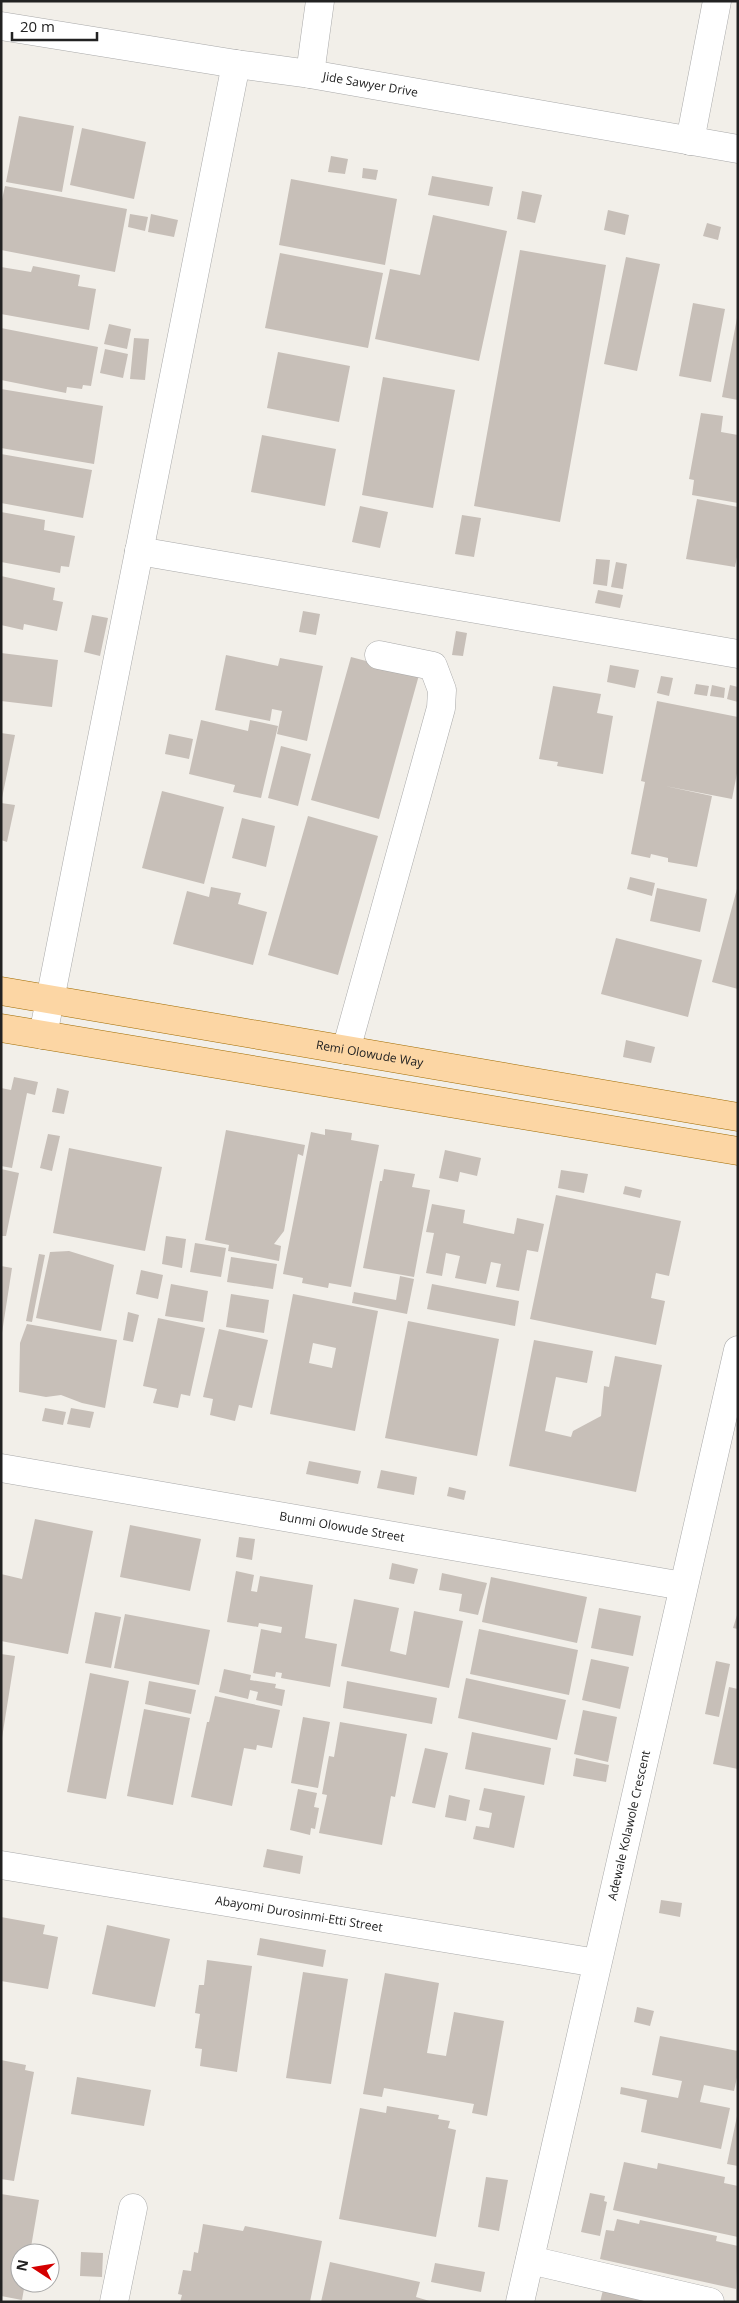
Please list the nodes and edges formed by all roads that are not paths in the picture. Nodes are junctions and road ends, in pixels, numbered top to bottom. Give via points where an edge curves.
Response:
1 (320, 1) edge
2 (717, 1) edge
3 (1, 26) edge
4 (236, 64) junction
5 (310, 74) junction
6 (690, 141) junction
7 (738, 149) edge
8 (139, 551) junction
9 (738, 654) edge
10 (379, 655) dead end
11 (1, 991) edge
12 (50, 999) junction
13 (1, 1028) edge
14 (43, 1035) junction
15 (346, 1050) junction
16 (738, 1117) edge
17 (738, 1151) edge
18 (738, 1350) edge
19 (1, 1468) edge
20 (683, 1586) junction
21 (1, 1865) edge
22 (597, 1964) junction
23 (133, 2208) dead end
24 (530, 2260) junction
25 (114, 2302) edge
26 (520, 2302) edge
27 (710, 2302) edge

1 - 5 street
2 - 6 street
3 - 4 street, Jide Sawyer Drive
4 - 5 street, Jide Sawyer Drive
4 - 8 street
5 - 6 street, Jide Sawyer Drive
6 - 7 street, Jide Sawyer Drive
8 - 9 street
8 - 12 street
10 - 15 street via 434,666 442,690 441,708
11 - 12 main road, Remi Olowude Way
12 - 14 street
12 - 15 main road, Remi Olowude Way
13 - 14 main road
14 - 17 main road
15 - 16 main road, Remi Olowude Way
18 - 20 street, Adewale Kolawole Crescent
19 - 20 street, Bunmi Olowude Street
20 - 22 street, Adewale Kolawole Crescent
21 - 22 street, Abayomi Durosinmi-Etti Street
22 - 24 street, Adewale Kolawole Crescent
23 - 25 street
24 - 26 street, Adewale Kolawole Crescent
24 - 27 street

